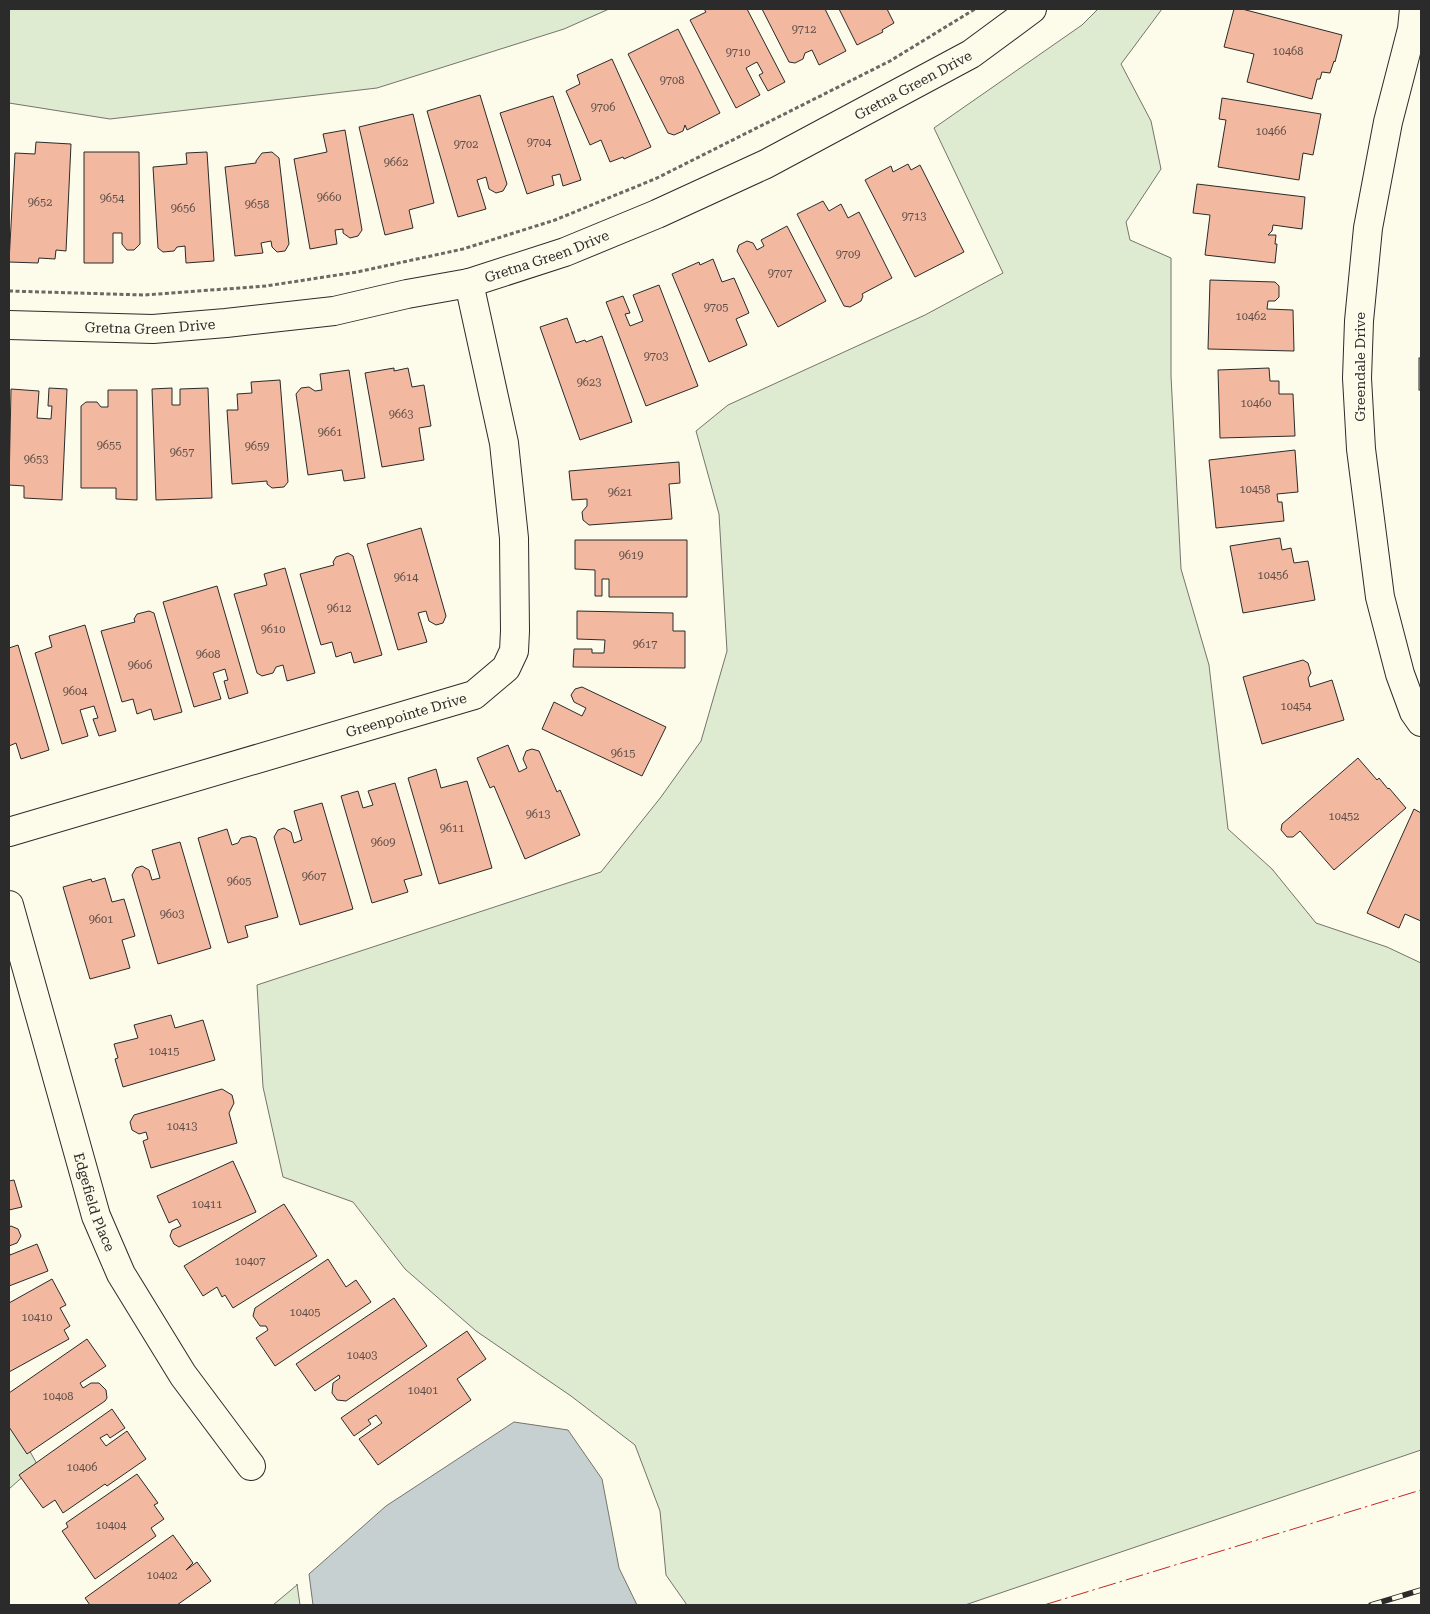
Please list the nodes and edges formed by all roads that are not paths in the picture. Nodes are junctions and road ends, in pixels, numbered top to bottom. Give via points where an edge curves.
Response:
1 (1032, 9) edge
2 (1414, 9) edge
3 (469, 283) junction
4 (9, 324) edge
5 (1421, 722) edge
6 (9, 832) edge
7 (9, 905) edge
8 (251, 1466) dead end

1 - 3 street, Gretna Green Drive via 971,54 766,164 565,252
2 - 5 street, Greendale Drive via 1368,228 1357,378 1361,449 1380,598 1400,674
3 - 4 street, Gretna Green Drive via 334,311 226,324 153,328
3 - 6 street, Greenpointe Drive via 504,443 514,538 514,651 506,668 474,695
7 - 8 street, Edgefield Place via 96,1216 121,1274 178,1366

